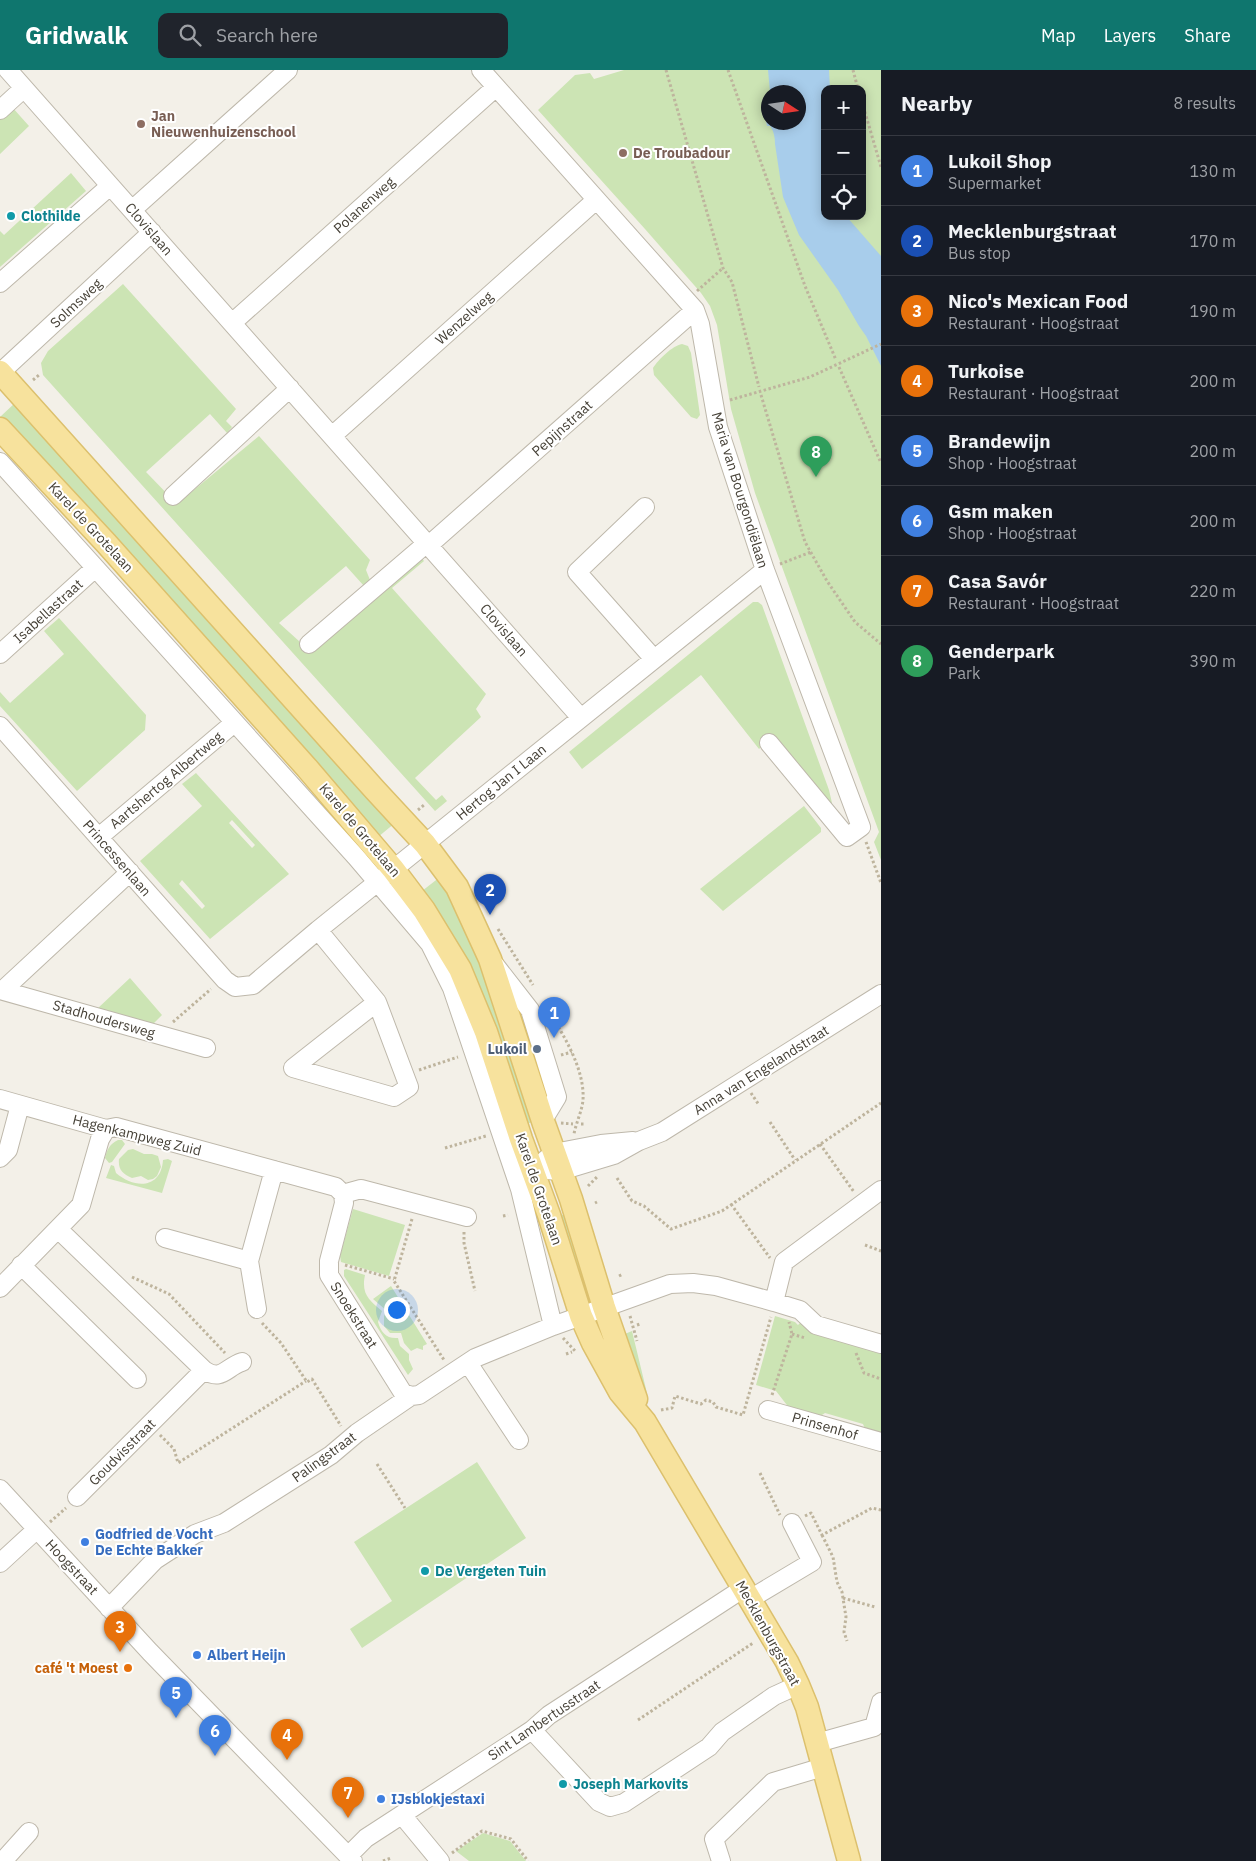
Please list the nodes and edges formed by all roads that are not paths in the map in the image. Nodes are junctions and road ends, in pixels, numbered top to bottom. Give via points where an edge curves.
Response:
1 (8, 70) edge
2 (288, 70) edge
3 (481, 70) edge
4 (496, 87) junction
5 (24, 88) junction
6 (0, 110) edge
7 (110, 186) junction
8 (596, 200) junction
9 (132, 210) junction
10 (152, 232) junction
11 (0, 283) edge
12 (691, 306) junction
13 (232, 323) junction
14 (0, 373) edge
15 (290, 388) junction
16 (0, 429) edge
17 (332, 436) junction
18 (0, 462) edge
19 (173, 496) dead end
20 (645, 507) dead end
21 (428, 544) junction
22 (95, 568) junction
23 (765, 570) junction
24 (309, 644) dead end
25 (0, 654) edge
26 (654, 659) junction
27 (581, 718) junction
28 (234, 723) junction
29 (1, 730) edge
30 (769, 743) dead end
31 (99, 837) junction
32 (425, 844) junction
33 (130, 872) junction
34 (385, 876) junction
35 (318, 930) junction
36 (229, 983) joint
37 (1, 990) edge
38 (881, 994) edge
39 (377, 1002) junction
40 (206, 1048) dead end
41 (0, 1099) edge
42 (20, 1105) junction
43 (106, 1129) junction
44 (0, 1158) edge
45 (557, 1162) junction
46 (532, 1169) junction
47 (274, 1170) junction
48 (881, 1190) edge
49 (343, 1194) junction
50 (467, 1217) road end
51 (58, 1229) junction
52 (165, 1238) dead end
53 (249, 1261) junction
54 (21, 1265) junction
55 (0, 1288) edge
56 (773, 1307) junction
57 (604, 1308) junction
58 (257, 1309) road end
59 (582, 1316) junction
60 (553, 1326) junction
61 (881, 1344) edge
62 (239, 1363) road end
63 (468, 1363) junction
64 (204, 1370) junction
65 (137, 1379) dead end
66 (411, 1396) junction
67 (768, 1410) dead end
68 (653, 1416) junction
69 (519, 1440) dead end
70 (881, 1442) edge
71 (0, 1489) edge
72 (77, 1497) road end
73 (792, 1523) road end
74 (38, 1530) junction
75 (0, 1563) edge
76 (747, 1594) junction
77 (109, 1608) junction
78 (798, 1685) junction
79 (881, 1702) edge
80 (532, 1730) junction
81 (817, 1744) junction
82 (823, 1766) junction
83 (402, 1815) junction
84 (29, 1832) dead end
85 (350, 1858) edge
86 (445, 1858) edge
87 (3, 1861) edge
88 (721, 1861) edge
89 (849, 1861) edge

1 - 5 street, Clovislaan
2 - 9 street
3 - 4 street, Maria van Bourgondiëlaan
4 - 8 street, Maria van Bourgondiëlaan
4 - 13 street, Polanenweg
5 - 6 street
5 - 7 street, Clovislaan
7 - 9 street, Clovislaan
7 - 11 street
8 - 12 street, Maria van Bourgondiëlaan
8 - 17 street, Wenzelweg
9 - 10 street, Clovislaan
10 - 13 street, Clovislaan
10 - 14 street, Solmsweg
12 - 21 street, Pepijnstraat
12 - 23 street, Maria van Bourgondiëlaan via 700,324 718,427
13 - 15 street, Clovislaan
14 - 32 main road, Karel de Grotelaan
15 - 17 street, Clovislaan
15 - 19 street
16 - 34 main road, Karel de Grotelaan via 262,717
17 - 21 street, Clovislaan
18 - 22 street, Karel de Grotelaan
20 - 26 street via 577,572
21 - 24 street
21 - 27 street, Clovislaan
22 - 25 street, Isabellastraat
22 - 28 street, Karel de Grotelaan
23 - 26 street, Hertog Jan I Laan
23 - 30 street, Maria van Bourgondiëlaan via 861,827 848,836
26 - 27 street, Hertog Jan I Laan
27 - 32 street, Hertog Jan I Laan
28 - 31 street, Aartshertog Albertweg
28 - 34 street, Karel de Grotelaan via 356,857
29 - 31 street, Princessenlaan
31 - 33 street, Princessenlaan
32 - 34 street, Hertog Jan I Laan
32 - 45 main road, Karel de Grotelaan via 457,887 490,959
33 - 36 street, Princessenlaan
33 - 37 street, Stadhoudersweg
34 - 35 street, Hertog Jan I Laan
34 - 46 main road, Karel de Grotelaan via 424,910 460,969 486,1032
34 - 60 street, Karel de Grotelaan via 430,944 452,988 520,1189
35 - 36 street, Hertog Jan I Laan via 253,985
35 - 39 street
37 - 40 street, Stadhoudersweg
38 - 45 street, Anna van Engelandstraat via 662,1132 614,1155
39 - 39 street via 293,1068 394,1097 409,1087
41 - 42 street, Hagenkampweg Zuid
42 - 43 street, Hagenkampweg Zuid
42 - 44 street via 8,1150
43 - 47 street, Hagenkampweg Zuid via 116,1127
43 - 51 street via 100,1139 81,1205
45 - 46 street, Anna van Engelandstraat
45 - 57 main road, Karel de Grotelaan
46 - 59 main road, Karel de Grotelaan
47 - 49 street, Hagenkampweg Zuid via 336,1188
47 - 53 street
48 - 56 street via 784,1262
49 - 50 street via 361,1189
49 - 66 street, Snoekstraat via 344,1203 329,1275 403,1393
51 - 54 street
51 - 64 street
52 - 53 street
53 - 58 street
54 - 55 street
54 - 65 street
56 - 57 street, Palingstraat via 716,1286 681,1283 660,1286
56 - 61 street, Palingstraat via 800,1310 816,1325
57 - 59 street, Palingstraat
57 - 68 main road, Mecklenburgstraat
59 - 60 street, Palingstraat
59 - 68 main road, Mecklenburgstraat via 620,1392
60 - 63 street, Palingstraat
62 - 64 street via 220,1375
63 - 66 street, Palingstraat via 419,1395
63 - 69 street
64 - 72 street, Goudvisstraat
66 - 77 street, Palingstraat via 331,1455 224,1523 195,1534 155,1560
67 - 70 street, Prinsenhof
68 - 76 main road, Mecklenburgstraat
71 - 74 street, Hoogstraat
73 - 76 street, Sint Lambertusstraat via 812,1562
74 - 75 street
74 - 77 street, Hoogstraat
76 - 78 main road, Mecklenburgstraat
76 - 80 street, Sint Lambertusstraat via 549,1715
77 - 85 street, Hoogstraat
78 - 80 street via 774,1696 722,1732 709,1748 624,1803 610,1807 599,1802
78 - 81 main road, Mecklenburgstraat
79 - 81 street via 874,1727
80 - 83 street, Sint Lambertusstraat
81 - 82 main road, Mecklenburgstraat
82 - 88 street via 773,1782 714,1838
82 - 89 main road, Mecklenburgstraat
83 - 85 street, Sint Lambertusstraat via 366,1838
83 - 86 street
84 - 87 street

